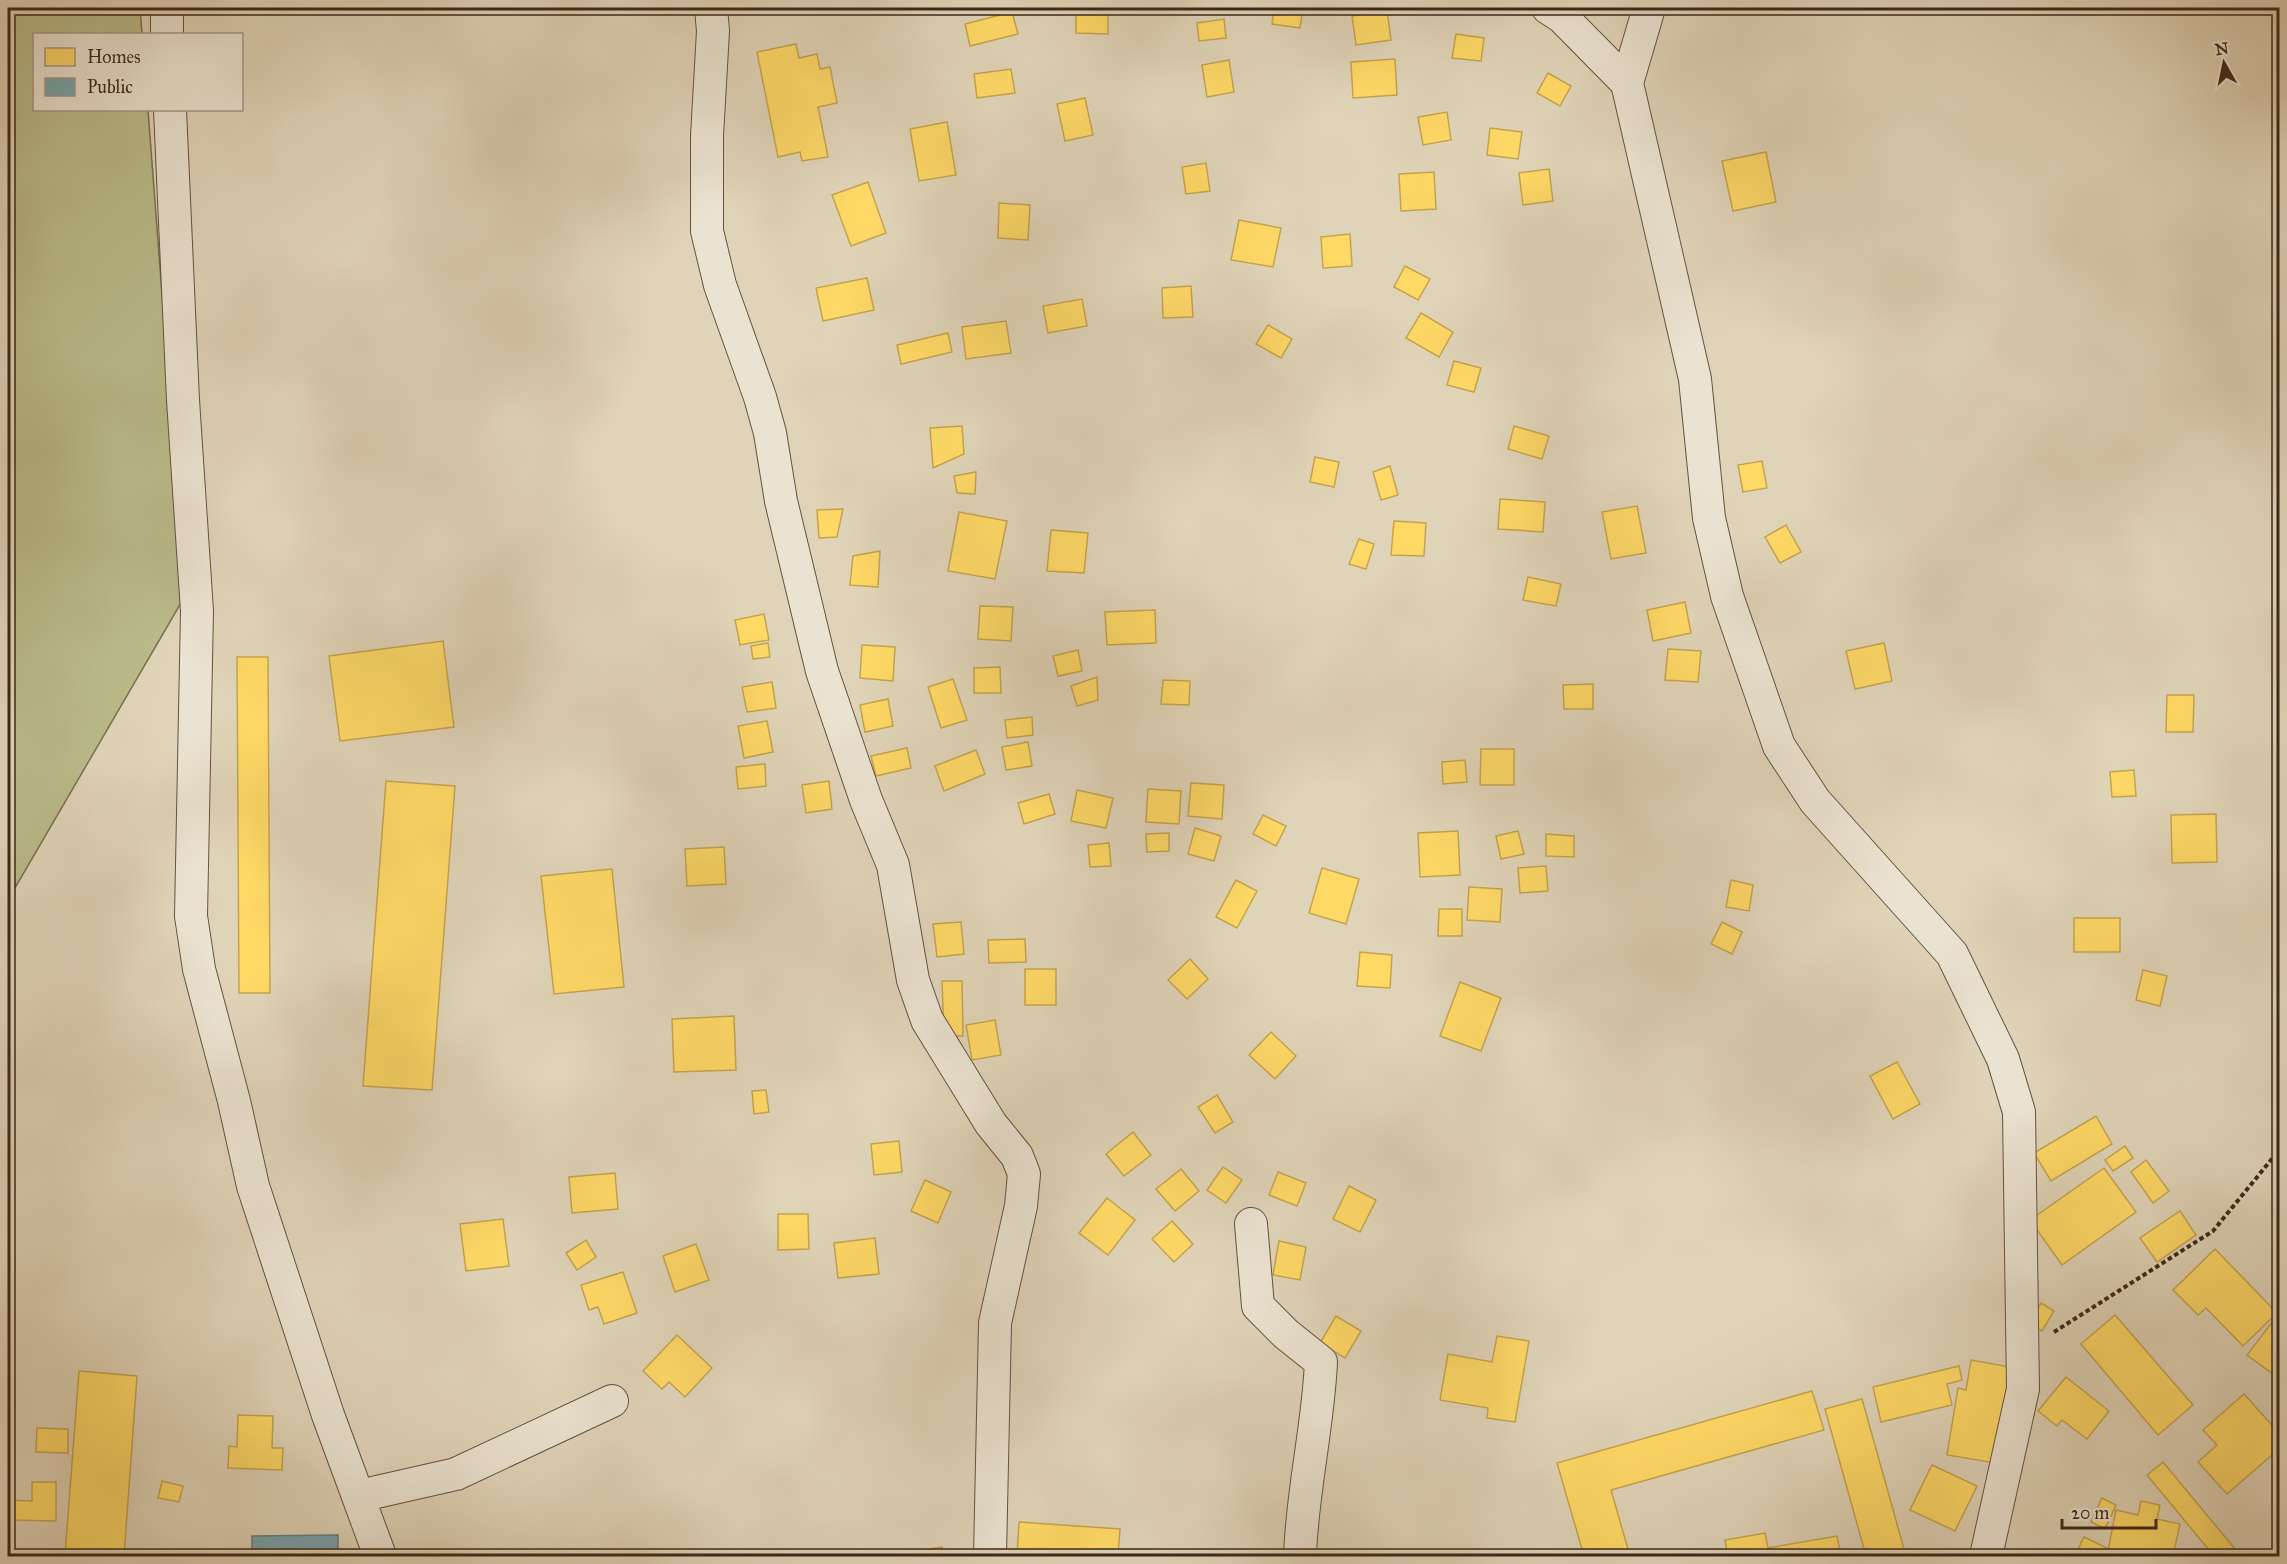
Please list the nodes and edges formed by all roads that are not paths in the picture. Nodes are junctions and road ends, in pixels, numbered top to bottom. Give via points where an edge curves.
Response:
1 (167, 8) edge
2 (711, 8) edge
3 (1548, 8) edge
4 (1649, 8) edge
5 (167, 33) edge
6 (1627, 83) junction
7 (170, 111) edge
8 (1251, 1224) dead end
9 (612, 1401) dead end
10 (359, 1496) junction
11 (380, 1557) edge
12 (990, 1557) edge
13 (1300, 1557) edge
14 (1986, 1557) edge

1 - 5 street
2 - 12 street via 707,231 720,285 770,434 781,501 822,671 866,800 893,865 913,980 927,1020 991,1124 1017,1156 1024,1174 1021,1206 994,1323
3 - 6 street via 1563,17
4 - 6 street
6 - 14 street via 1695,380 1706,497 1716,551 1727,596 1779,746 1815,801 1952,954 2006,1069 2019,1112 2023,1389
7 - 10 street via 196,611 191,916 199,969 253,1186 328,1415
8 - 13 street via 1258,1306 1321,1362
9 - 10 street via 456,1474
10 - 11 street

